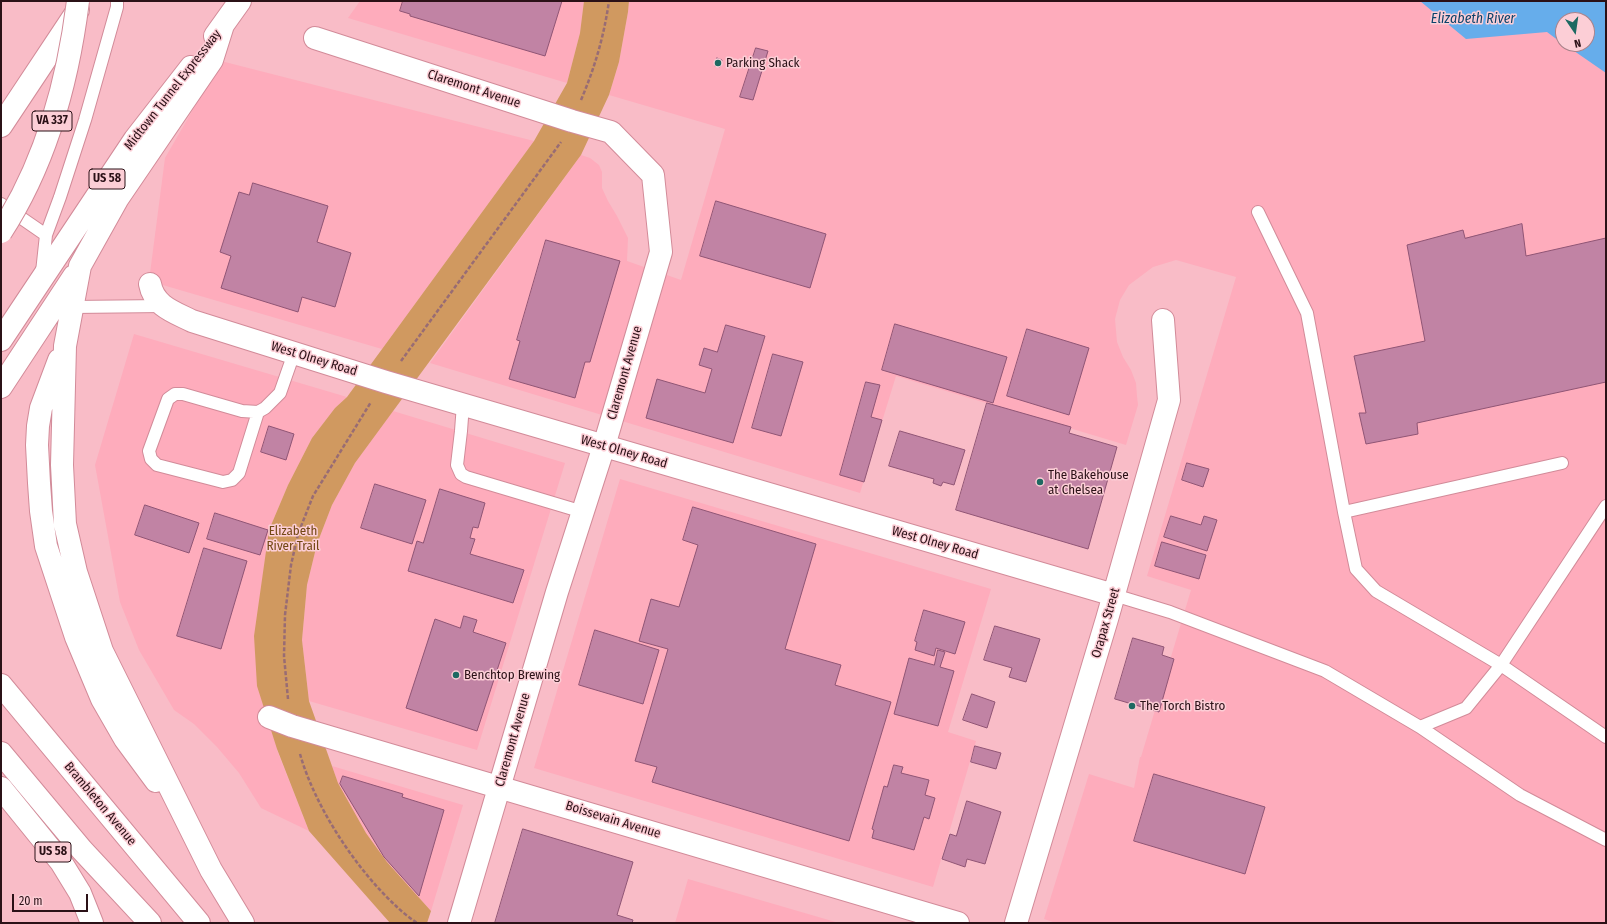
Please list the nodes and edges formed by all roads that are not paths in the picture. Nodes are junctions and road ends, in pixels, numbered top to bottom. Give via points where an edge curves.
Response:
1 (78, 1) edge
2 (84, 1) edge
3 (117, 1) edge
4 (240, 1) edge
5 (223, 25) junction
6 (315, 38) dead end
7 (9, 106) edge
8 (1, 126) edge
9 (1, 204) edge
10 (1258, 212) dead end
11 (1, 232) edge
12 (46, 235) junction
13 (80, 266) junction
14 (41, 279) junction
15 (150, 284) dead end
16 (164, 306) junction
17 (72, 307) junction
18 (1163, 320) dead end
19 (1, 340) edge
20 (294, 353) junction
21 (1, 387) edge
22 (462, 404) junction
23 (258, 412) junction
24 (604, 446) junction
25 (1562, 463) dead end
26 (1606, 506) edge
27 (583, 512) junction
28 (1344, 512) junction
29 (1114, 595) junction
30 (1502, 665) junction
31 (1, 685) edge
32 (268, 717) dead end
33 (1420, 727) junction
34 (1606, 737) edge
35 (1, 754) edge
36 (500, 786) junction
37 (1, 788) edge
38 (1606, 840) edge
39 (82, 850) junction
40 (92, 923) edge
41 (134, 923) edge
42 (150, 923) edge
43 (200, 923) edge
44 (243, 923) edge
45 (459, 923) edge
46 (958, 923) edge
47 (1016, 923) edge

1 - 11 main road, VA 337, bridge via 64,81 48,136 25,188
2 - 7 main road
3 - 12 lane via 85,120
4 - 5 main road, Midtown Tunnel Expressway / US 58
5 - 13 main road via 212,60 118,198
5 - 14 main road, Midtown Tunnel Expressway / US 58 via 135,139
6 - 24 main road, Claremont Avenue via 612,132 653,175 661,252
7 - 8 main road
9 - 12 lane
10 - 28 lane via 1307,313
12 - 14 lane
13 - 17 main road
13 - 21 main road
14 - 19 main road, Midtown Tunnel Expressway / US 58
15 - 16 main road, West Olney Road via 152,293
16 - 17 lane
16 - 20 main road, West Olney Road via 192,321
17 - 44 main road via 65,346 62,465 65,524 76,572 102,651 211,870
18 - 29 main road, Orapax Street via 1169,400
20 - 22 main road, West Olney Road
20 - 23 lane via 280,393
22 - 24 main road, West Olney Road
22 - 27 lane via 457,465 461,474
23 - 23 lane via 242,411 175,394 168,398 149,451 151,459 157,465 223,482 232,480 239,474
24 - 27 main road, Claremont Avenue
24 - 29 main road, West Olney Road
25 - 28 lane
26 - 30 lane
27 - 36 main road, Claremont Avenue
28 - 30 lane via 1356,569 1376,592
29 - 33 lane via 1170,612 1325,671
29 - 47 main road, Orapax Street
30 - 33 lane via 1466,708
30 - 34 lane
31 - 43 main road, Brambleton Avenue
32 - 36 main road, Boissevain Avenue
33 - 38 lane via 1520,795
35 - 39 main road
36 - 45 main road, Claremont Avenue
36 - 46 main road, Boissevain Avenue
37 - 40 main road, US 58 via 61,862 80,893
39 - 41 main road
39 - 42 main road

